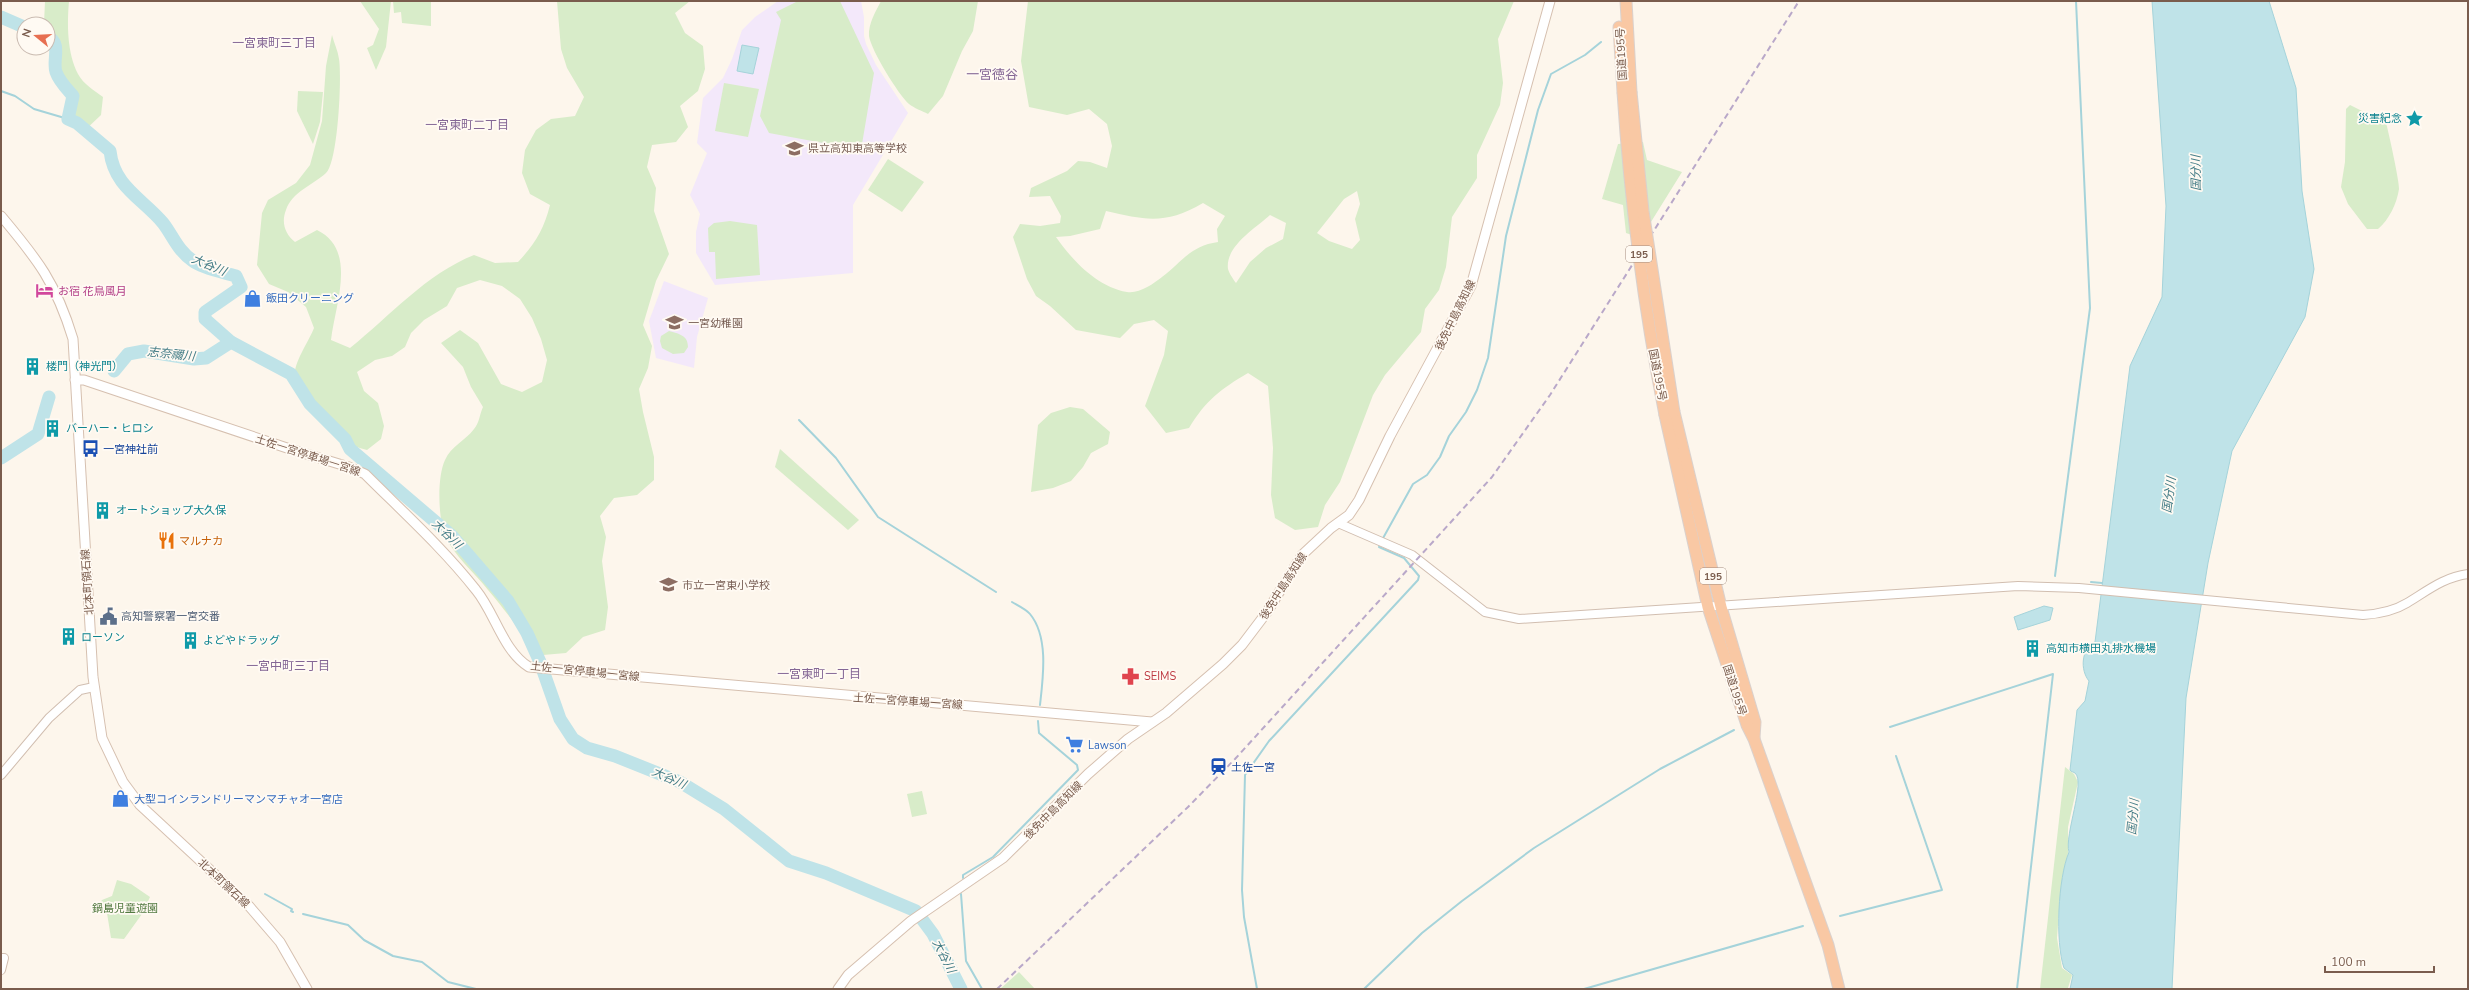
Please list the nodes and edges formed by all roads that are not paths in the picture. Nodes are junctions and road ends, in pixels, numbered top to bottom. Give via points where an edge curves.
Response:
1 (1550, 1) edge
2 (1619, 1) edge
3 (1626, 1) edge
4 (1627, 92) junction
5 (1, 216) edge
6 (75, 380) junction
7 (1670, 413) junction
8 (1338, 523) junction
9 (2468, 574) edge
10 (1708, 606) junction
11 (1721, 607) junction
12 (94, 688) junction
13 (1152, 722) junction
14 (1754, 739) junction
15 (1, 775) edge
16 (1, 958) edge
17 (1, 970) edge
18 (307, 989) edge
19 (838, 989) edge
20 (1839, 989) edge

1 - 8 main road, 後免中島高知線 via 1472,286 1390,436 1359,500 1349,514
2 - 4 highway, 国道195号 / 195
3 - 4 highway, 国道195号 / 195
4 - 7 highway, 国道195号 / 195, bridge
5 - 6 main road, 北本町領石線 via 35,257 64,307 73,339
6 - 12 main road, 北本町領石線
6 - 13 main road, 土佐一宮停車場一宮線 via 84,380 365,474 458,567 478,592 517,657 530,667
7 - 10 highway, 国道195号 / 195
7 - 11 highway, 国道195号 / 195
8 - 10 street via 1412,555 1479,608 1497,616 1539,619
8 - 13 main road, 後免中島高知線 via 1302,555 1267,612 1242,645 1223,664
9 - 11 street via 2444,580 2406,604 2378,614 2346,614 2086,589 2018,586
10 - 11 street
10 - 14 highway, 国道195号 / 195 via 1747,725
11 - 14 highway, 国道195号 / 195 via 1755,722
12 - 15 street via 80,690 49,718
12 - 18 main road, 北本町領石線 via 102,738 123,782 150,816 244,901 266,925 290,958
13 - 19 main road, 後免中島高知線 via 1088,774 1003,858 914,918 848,975
14 - 20 highway, 国道195号 / 195 via 1827,942
16 - 17 street via 4,958

